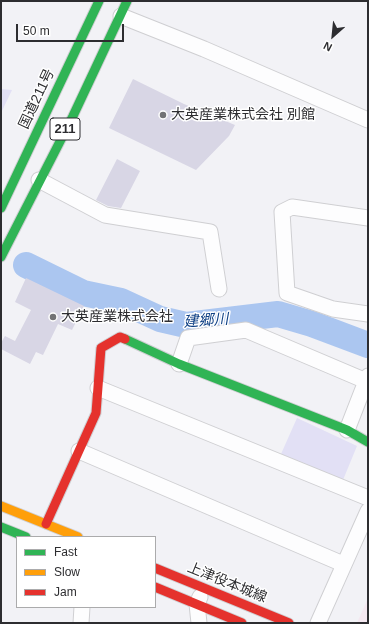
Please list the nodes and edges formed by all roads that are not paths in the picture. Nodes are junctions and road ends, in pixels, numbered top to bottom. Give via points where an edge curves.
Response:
1 (99, 1) edge
2 (127, 1) edge
3 (121, 16) junction
4 (368, 120) edge
5 (39, 180) junction
6 (1, 208) edge
7 (368, 218) edge
8 (1, 257) edge
9 (219, 289) dead end
10 (368, 314) edge
11 (179, 364) junction
12 (367, 379) edge
13 (98, 388) junction
14 (347, 430) junction
15 (368, 442) edge
16 (79, 451) junction
17 (368, 498) edge
18 (1, 506) edge
19 (368, 511) edge
20 (46, 524) junction
21 (1, 527) edge
22 (24, 536) edge
23 (76, 536) edge
24 (343, 564) junction
25 (156, 568) edge
26 (156, 587) edge
27 (204, 588) junction
28 (198, 604) junction
29 (82, 608) edge
30 (81, 623) edge
31 (199, 623) edge
32 (242, 623) edge
33 (289, 623) edge
34 (318, 623) edge

1 - 6 main road, 国道211号 / 211
2 - 3 main road, 211
3 - 4 street
3 - 5 main road, 211
5 - 8 main road, 211
5 - 9 street via 105,215 210,232
7 - 10 street via 292,207 282,212 287,293 332,309
11 - 12 street via 188,338 246,330
11 - 13 main road via 120,337 101,348
11 - 14 main road
12 - 14 street
13 - 16 main road via 96,414
13 - 17 street
14 - 15 main road
16 - 20 main road
16 - 24 street
18 - 20 main road
19 - 24 street
20 - 23 main road
21 - 22 main road
24 - 34 street
25 - 27 main road, 上津役本城線
26 - 28 main road
27 - 28 street
27 - 33 main road, 上津役本城線
28 - 31 street
28 - 32 main road
29 - 30 street

